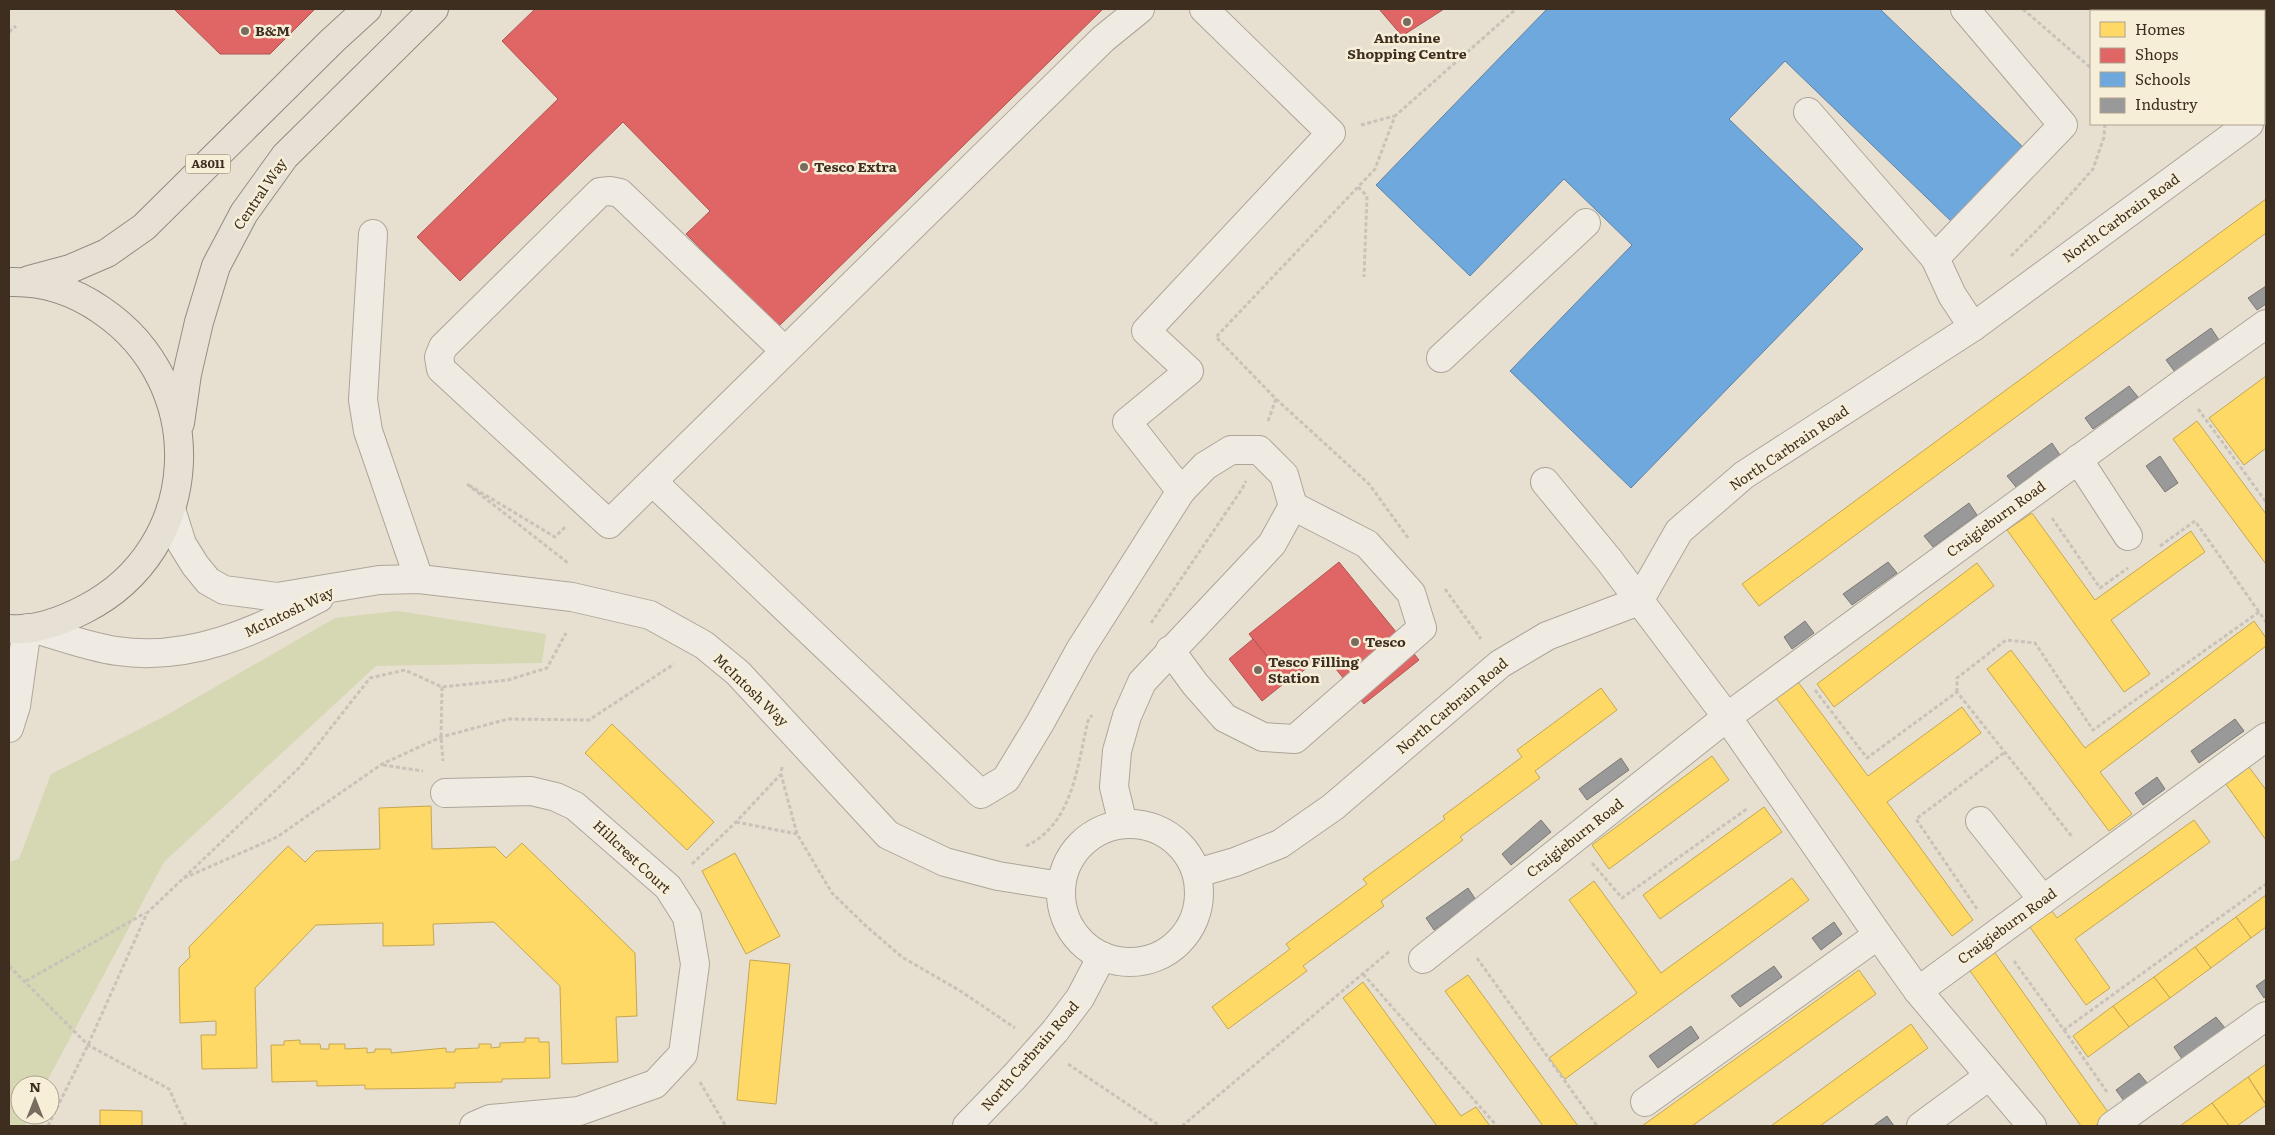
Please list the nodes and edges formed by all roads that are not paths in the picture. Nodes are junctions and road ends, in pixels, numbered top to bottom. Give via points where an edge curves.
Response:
1 (367, 9) edge
2 (434, 9) edge
3 (1140, 9) edge
4 (1204, 9) edge
5 (1965, 9) edge
6 (1808, 112) dead end
7 (2248, 125) edge
8 (1586, 223) dead end
9 (373, 234) dead end
10 (1934, 258) junction
11 (17, 282) edge
12 (2266, 324) edge
13 (1973, 328) junction
14 (785, 351) junction
15 (1441, 358) dead end
16 (178, 432) junction
17 (2078, 459) junction
18 (653, 482) junction
19 (1545, 482) dead end
20 (1181, 491) junction
21 (1293, 506) junction
22 (171, 509) junction
23 (2128, 536) dead end
24 (419, 579) junction
25 (340, 586) junction
26 (1639, 601) junction
27 (18, 629) edge
28 (1170, 650) junction
29 (1727, 717) junction
30 (9, 728) edge
31 (2266, 737) edge
32 (445, 783) road end
33 (1980, 821) dead end
34 (1123, 824) junction
35 (1197, 874) junction
36 (1061, 886) junction
37 (2043, 900) junction
38 (1878, 935) junction
39 (1102, 956) junction
40 (1423, 958) road end
41 (1918, 991) junction
42 (2266, 1016) edge
43 (1989, 1076) junction
44 (1646, 1102) dead end
45 (2118, 1122) edge
46 (474, 1126) edge
47 (968, 1126) edge
48 (1921, 1126) edge
49 (2032, 1126) edge

1 - 11 main road, A8011 via 144,227 107,253 70,269
2 - 16 main road, Central Way via 285,156 244,213 216,266 199,322
3 - 14 street via 1103,39
4 - 20 street via 1330,133 1146,331 1189,371 1127,422
5 - 10 street via 2063,125
6 - 10 street
7 - 13 street, North Carbrain Road
8 - 15 street
9 - 24 street via 363,400 368,431
10 - 13 street
11 - 16 main road via 57,288 88,301 115,319 139,342 158,369 171,400
12 - 17 street, Craigieburn Road
13 - 26 street, North Carbrain Road via 1744,475 1680,531
14 - 18 street
14 - 18 street via 620,194 610,190 600,192 443,347 439,357 441,369 610,524
16 - 22 main road via 179,471
17 - 23 street
17 - 29 street, Craigieburn Road
18 - 20 street via 981,794 1006,779 1080,650
19 - 26 street
20 - 21 street via 1205,466 1231,450 1259,450 1284,476
21 - 28 street via 1272,544
21 - 28 street via 1368,544 1411,593 1422,628 1295,739 1263,736 1225,718
22 - 25 street, McIntosh Way via 182,544 195,565 208,581 224,590 277,597
22 - 27 main road via 156,544 132,574 103,600 69,617
24 - 25 street, McIntosh Way via 379,580
24 - 36 street, McIntosh Way via 572,597 650,615 704,645 738,673 888,835 945,862 998,876
25 - 27 street, McIntosh Way via 237,637 187,650 149,654 116,651
26 - 29 street
26 - 35 street, North Carbrain Road via 1547,636 1500,664 1333,807 1280,844
27 - 30 street via 16,706
28 - 34 street via 1142,682 1117,750 1114,787
29 - 38 street
29 - 40 street, Craigieburn Road
31 - 37 street, Craigieburn Road
32 - 46 street, Hillcrest Court via 531,791 556,796 576,806 668,887 687,917 694,964 683,1054 655,1084 579,1111 490,1119
33 - 37 street
34 - 35 street via 1142,824 1161,830 1177,841
34 - 36 street via 1100,830 1081,844 1067,863
35 - 39 street via 1200,896 1195,918 1184,937 1167,952 1146,960 1124,962
36 - 39 street via 1062,907 1070,928 1084,944
37 - 41 street, Craigieburn Road
38 - 41 street
38 - 44 street
39 - 47 street, North Carbrain Road, bridge via 1080,998 1055,1031
41 - 43 street
42 - 45 street
43 - 48 street
43 - 49 street

